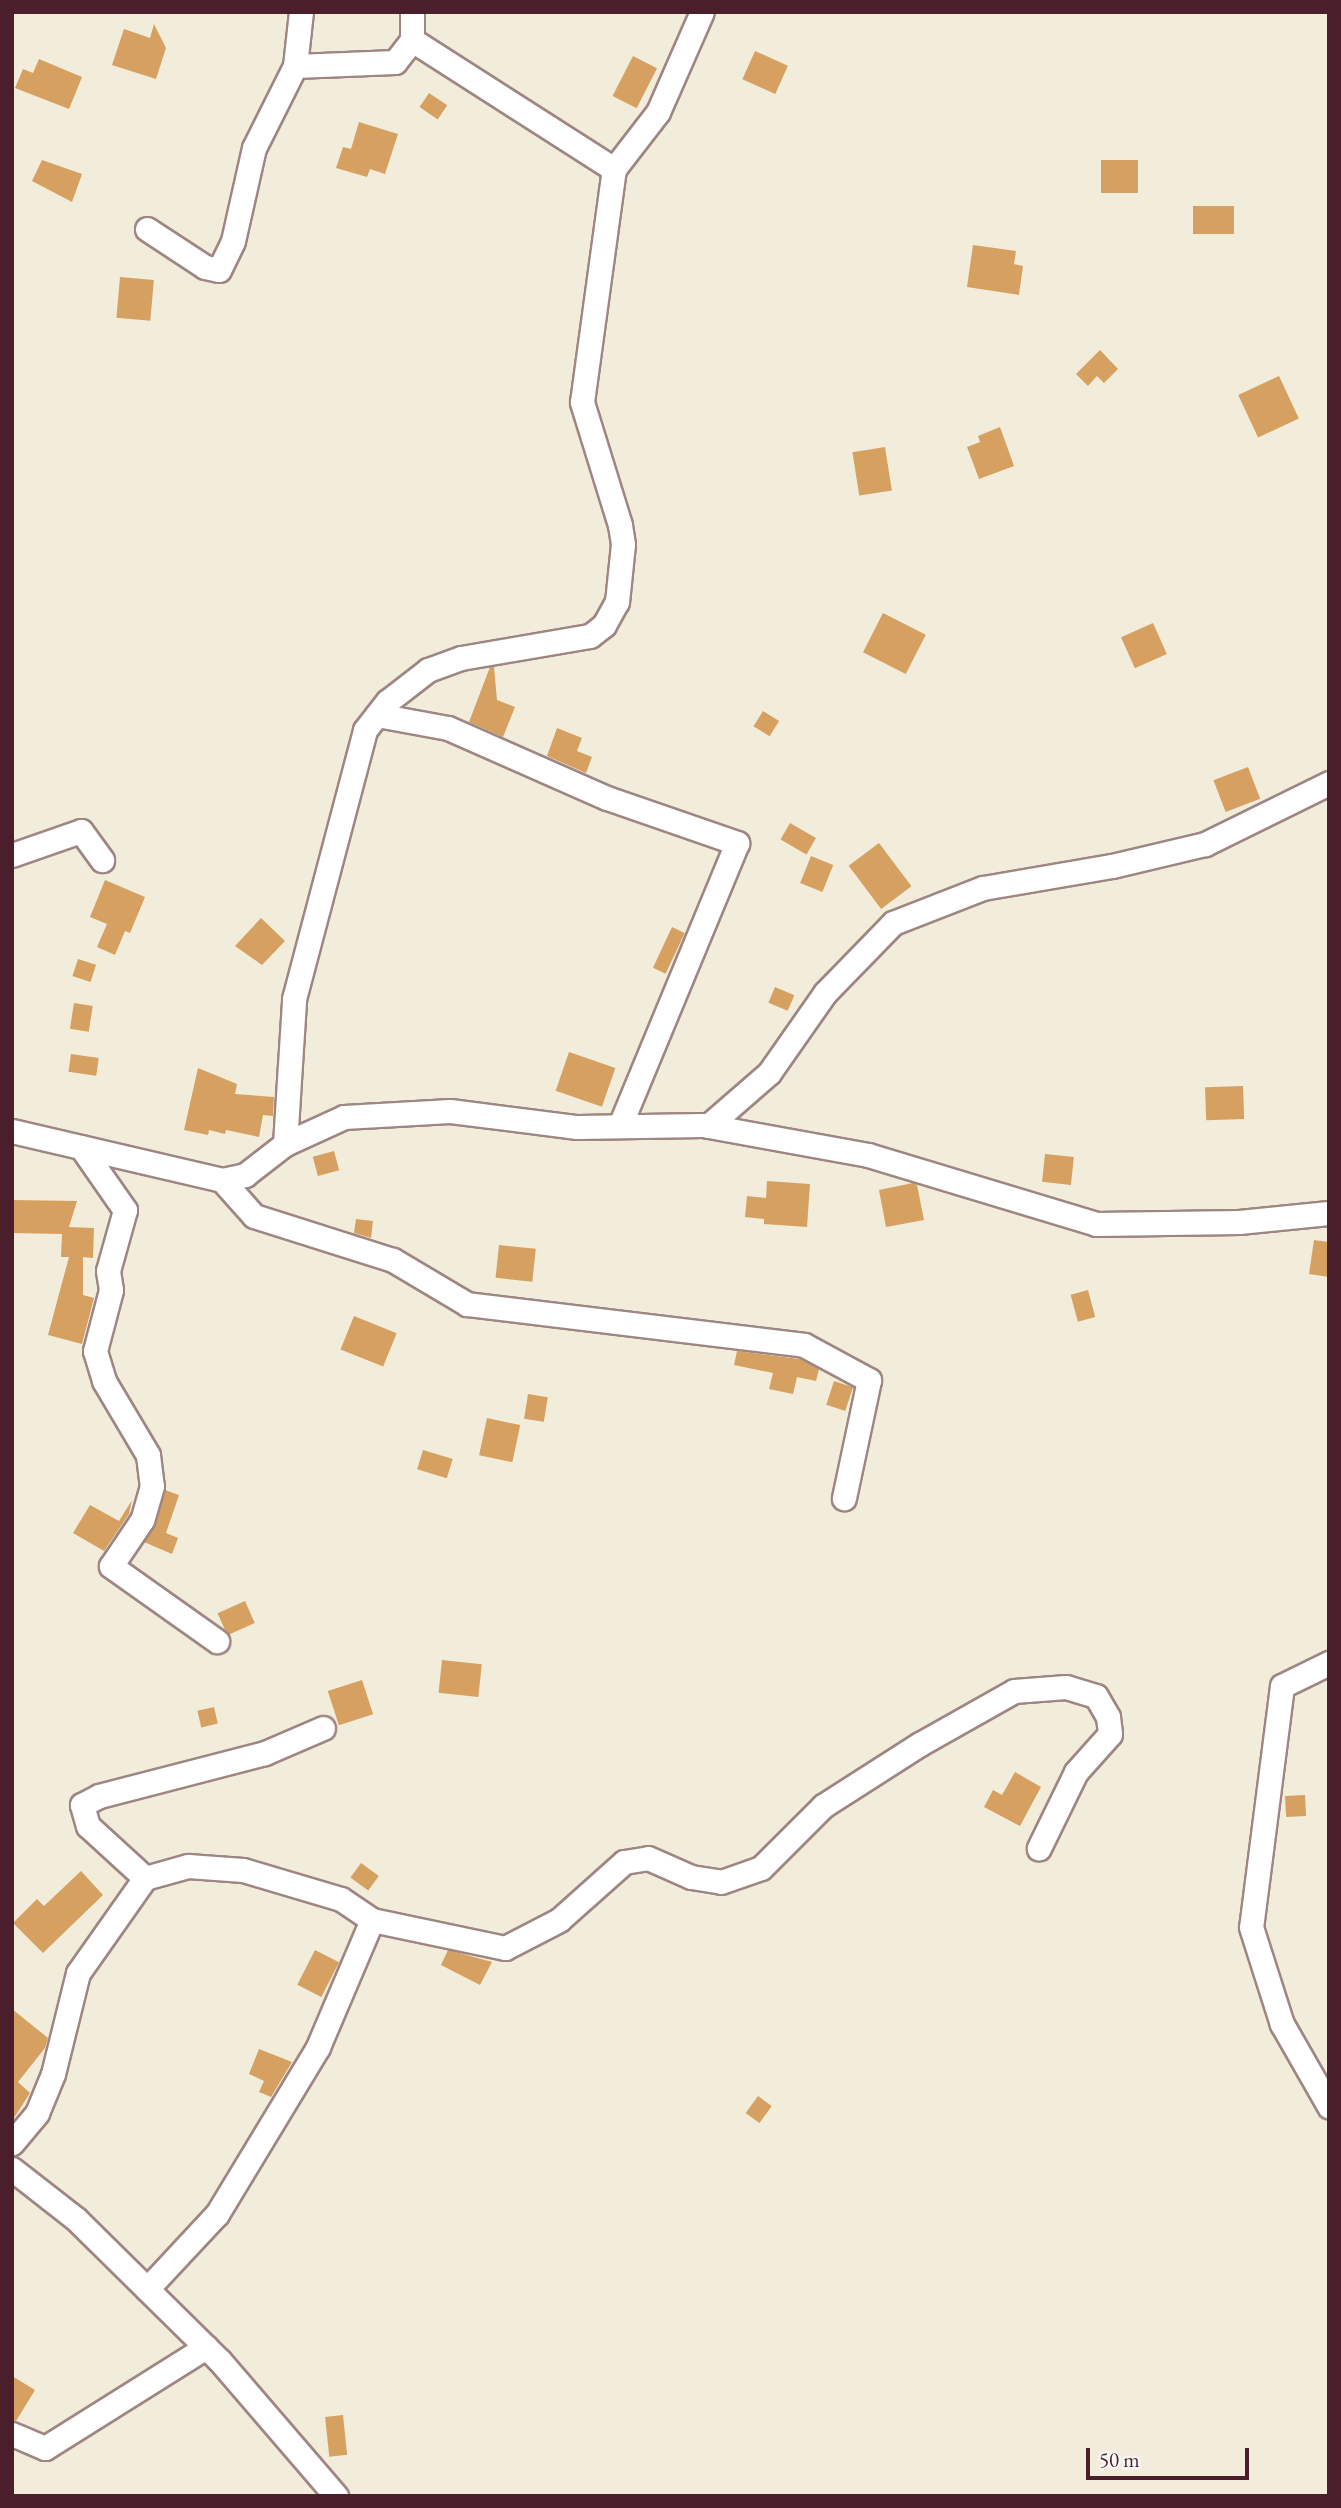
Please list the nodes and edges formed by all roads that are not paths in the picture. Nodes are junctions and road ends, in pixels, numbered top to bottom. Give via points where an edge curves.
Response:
1 (300, 12) edge
2 (412, 12) edge
3 (702, 12) edge
4 (412, 40) junction
5 (295, 66) junction
6 (614, 169) junction
7 (147, 229) dead end
8 (377, 715) junction
9 (1329, 783) edge
10 (12, 855) edge
11 (102, 860) dead end
12 (620, 1126) junction
13 (708, 1126) junction
14 (12, 1130) edge
15 (285, 1144) junction
16 (81, 1147) junction
17 (222, 1180) junction
18 (1329, 1213) edge
19 (844, 1497) dead end
20 (217, 1641) dead end
21 (1329, 1663) edge
22 (323, 1728) dead end
23 (1039, 1848) dead end
24 (145, 1878) junction
25 (372, 1920) junction
26 (1329, 2106) edge
27 (12, 2143) edge
28 (12, 2169) edge
29 (147, 2289) junction
30 (206, 2347) junction
31 (12, 2434) edge
32 (336, 2496) edge

1 - 5 street
2 - 4 street
3 - 6 street via 658,111
4 - 5 street via 395,62
4 - 6 street
5 - 7 street via 254,148 233,241 219,270 205,267
6 - 8 street via 582,402 624,544 617,602 604,625 590,636 461,658 428,670
8 - 12 street via 448,728 607,798 737,843
8 - 15 street via 366,730 294,999
9 - 13 street via 1205,844 983,888 893,923 825,993 769,1073
10 - 11 street via 81,831
12 - 13 street
12 - 15 street via 577,1127 450,1111 344,1117
13 - 18 street via 868,1155 1096,1224 1239,1222
14 - 16 street
15 - 17 street via 245,1175
16 - 17 street
16 - 20 street via 125,1210 108,1271 111,1290 95,1352 104,1381 148,1455 152,1486 142,1520 111,1566
17 - 19 street via 254,1216 393,1260 467,1304 804,1345 869,1380
21 - 26 street via 1282,1686 1251,1927 1282,2024
22 - 24 street via 265,1753 99,1796 82,1805 88,1826
23 - 25 street via 1076,1772 1110,1734 1108,1717 1096,1696 1066,1687 1014,1691 920,1744 823,1806 761,1868 721,1882 691,1877 648,1858 624,1862 559,1920 505,1948
24 - 25 street via 188,1866 243,1870 341,1899
24 - 27 street via 78,1973 53,2074 37,2113
25 - 29 street via 318,2047 217,2214
28 - 29 street via 76,2219
29 - 30 street
30 - 31 street via 45,2448
30 - 32 street

